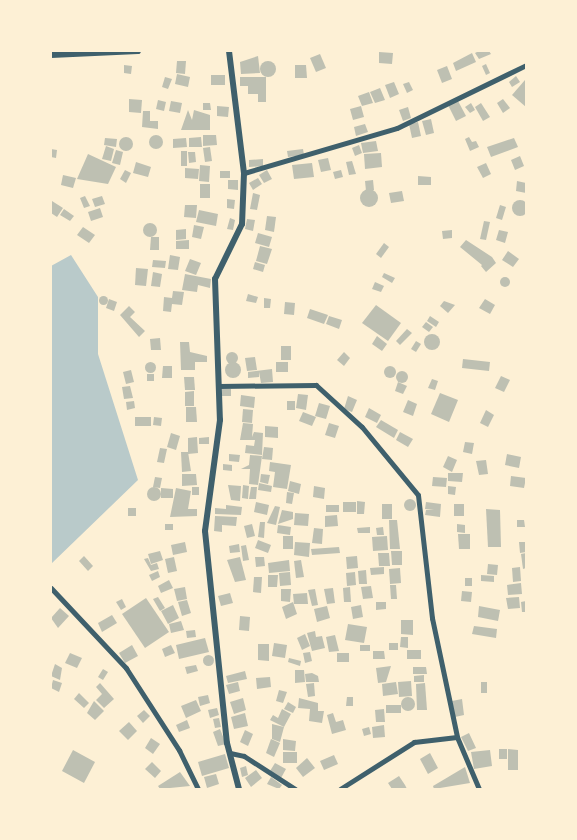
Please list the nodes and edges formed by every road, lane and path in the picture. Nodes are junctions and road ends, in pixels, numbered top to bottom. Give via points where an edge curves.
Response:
1 (138, 51) edge
2 (229, 51) edge
3 (51, 55) edge
4 (526, 65) edge
5 (244, 173) junction
6 (219, 386) junction
7 (51, 588) edge
8 (457, 737) junction
9 (230, 753) junction
10 (198, 789) edge
11 (239, 789) edge
12 (295, 789) edge
13 (340, 789) edge
14 (479, 789) edge

1 - 3 street
2 - 5 street
4 - 5 street via 397,128
5 - 6 street via 242,224 215,279
6 - 8 street via 316,385 362,427 418,495 432,618
6 - 9 street via 220,420 205,531
7 - 10 street via 126,668 179,750
8 - 13 street via 414,742
8 - 14 street
9 - 11 street
9 - 12 street via 244,756

